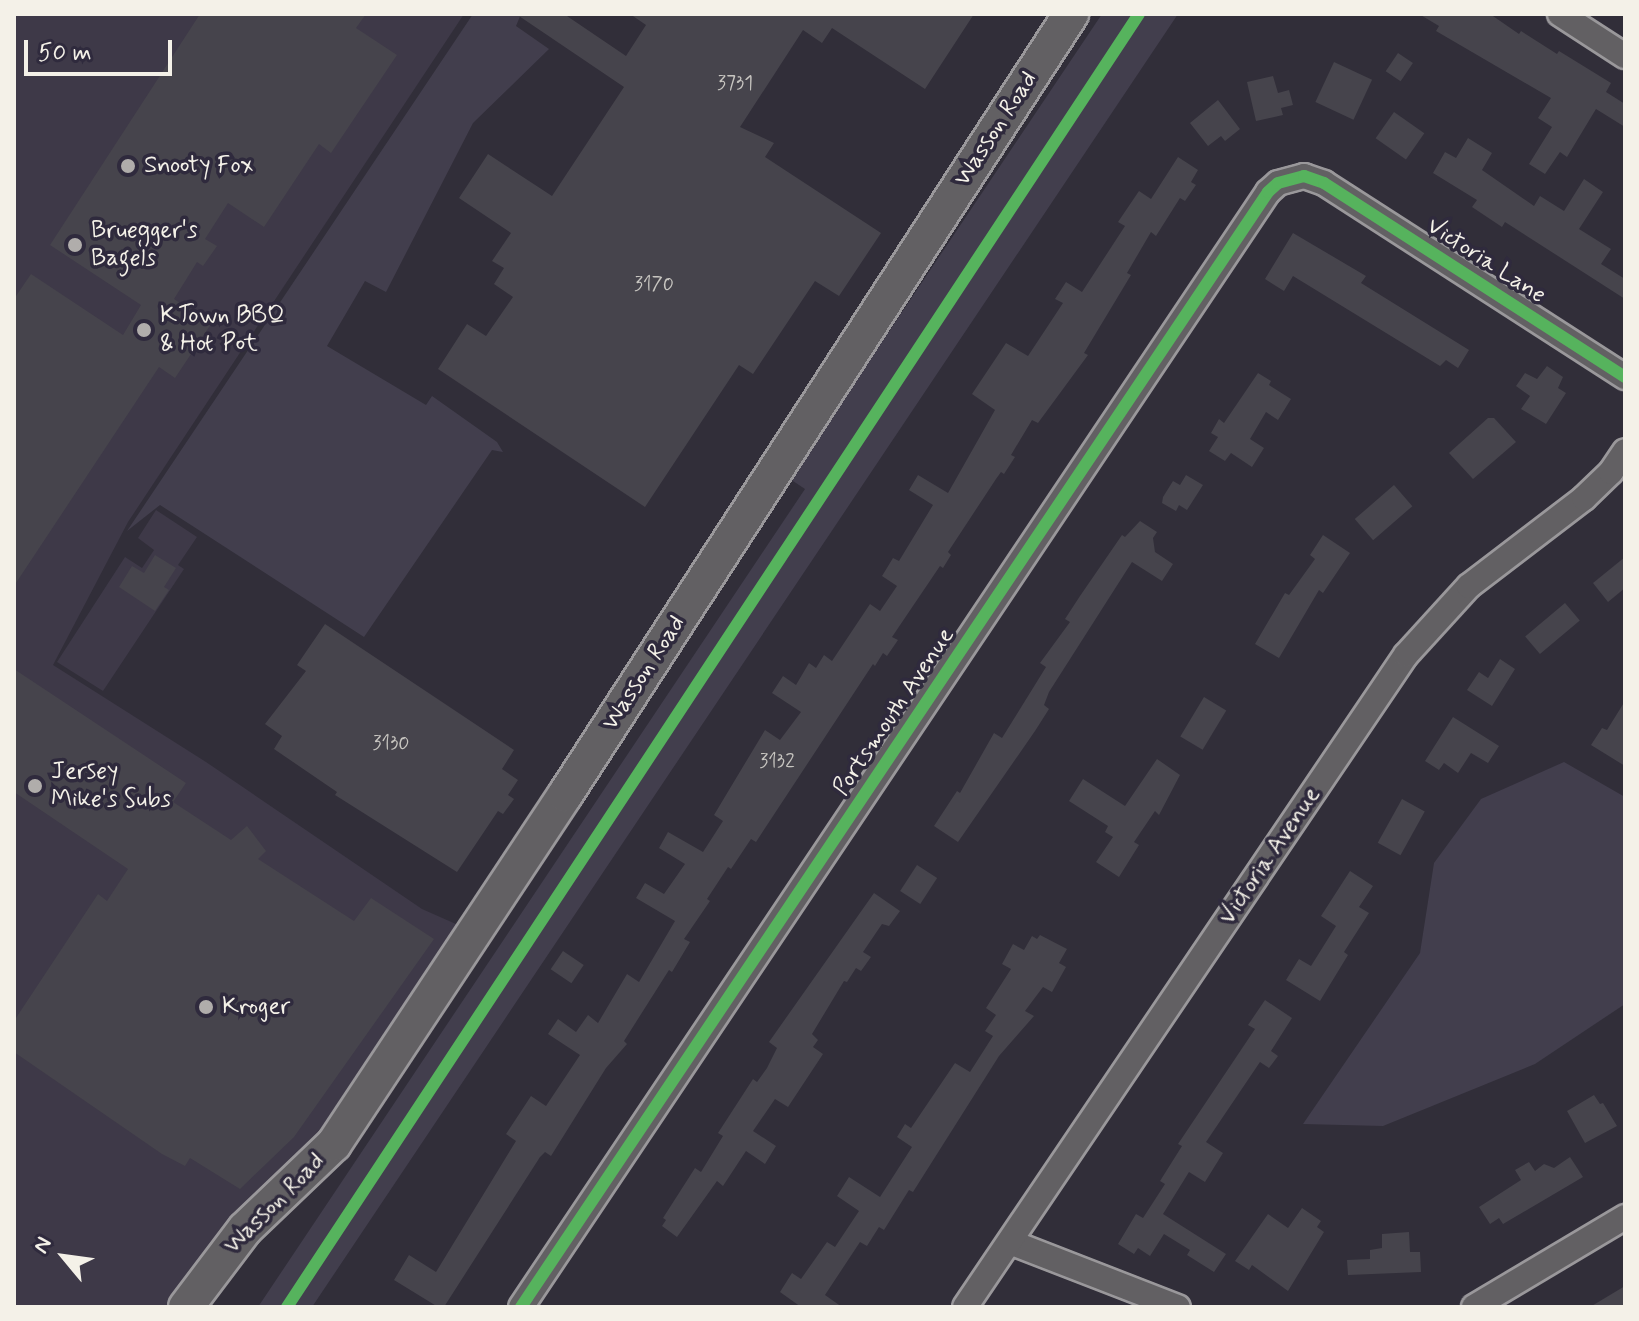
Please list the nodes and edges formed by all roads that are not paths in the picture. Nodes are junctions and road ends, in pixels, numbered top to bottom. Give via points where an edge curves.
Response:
1 (1071, 14) edge
2 (1560, 14) edge
3 (1625, 56) edge
4 (1324, 183) joint
5 (1625, 377) edge
6 (1625, 451) edge
7 (1625, 1217) edge
8 (1010, 1242) junction
9 (186, 1307) edge
10 (521, 1307) edge
11 (965, 1307) edge
12 (1178, 1307) edge
13 (1474, 1307) edge

1 - 9 street, Wasson Road via 334,1144 245,1229
2 - 3 street
4 - 5 street, Victoria Lane
4 - 10 street, Portsmouth Avenue via 1291,177 1268,192
6 - 8 street, Victoria Avenue via 1584,498 1469,586 1406,655
7 - 13 street
8 - 11 street, Victoria Avenue
8 - 12 street

